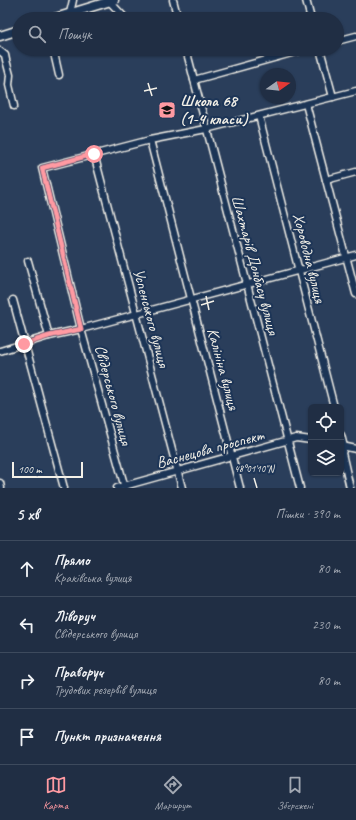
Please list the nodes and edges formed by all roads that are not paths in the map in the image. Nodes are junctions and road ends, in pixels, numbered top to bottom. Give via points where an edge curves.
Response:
1 (73, 0) edge
2 (173, 0) edge
3 (306, 0) edge
4 (111, 1) edge
5 (94, 3) edge
6 (68, 12) edge
7 (75, 12) edge
8 (120, 12) edge
9 (174, 12) edge
10 (309, 12) edge
11 (12, 32) edge
12 (0, 36) edge
13 (356, 36) edge
14 (344, 39) edge
15 (0, 51) edge
16 (55, 56) edge
17 (188, 56) edge
18 (281, 56) edge
19 (322, 56) edge
20 (59, 75) dead end
21 (194, 80) junction
22 (356, 91) edge
23 (333, 97) junction
24 (306, 104) junction
25 (14, 106) dead end
26 (259, 116) junction
27 (206, 129) junction
28 (150, 140) junction
29 (94, 154) junction
30 (356, 172) edge
31 (326, 180) junction
32 (356, 255) edge
33 (347, 257) junction
34 (28, 261) dead end
35 (299, 270) junction
36 (247, 284) junction
37 (356, 294) edge
38 (191, 298) junction
39 (13, 300) dead end
40 (136, 314) junction
41 (81, 329) junction
42 (49, 336) junction
43 (24, 344) junction
44 (0, 350) edge
45 (333, 404) edge
46 (308, 440) edge
47 (288, 441) junction
48 (344, 447) edge
49 (356, 449) edge
50 (232, 456) junction
51 (344, 462) edge
52 (178, 471) junction
53 (0, 483) edge
54 (124, 487) edge
55 (1, 488) edge
56 (64, 488) edge
57 (117, 488) edge
58 (182, 488) edge
59 (240, 488) edge
60 (300, 488) edge
61 (350, 488) edge

1 - 6 street
2 - 9 street
3 - 10 street
4 - 5 main road
4 - 8 street
5 - 7 main road
11 - 12 main road
13 - 14 street
15 - 25 street via 5,55
16 - 20 street
17 - 21 street, Шахтарів Донбасу вулиця
18 - 21 street
19 - 23 street
21 - 27 street, Шахтарів Донбасу вулиця
22 - 23 street
23 - 24 street
24 - 26 street
24 - 31 street
26 - 27 street
26 - 35 street, Хороводна вулиця
27 - 28 street
27 - 36 street, Шахтарів Донбасу вулиця
28 - 29 street
28 - 38 street, Калініна вулиця
29 - 40 street, Успенського вулиця
29 - 41 street, Свідерського вулиця via 42,168
30 - 31 street
31 - 33 street
32 - 33 street
33 - 35 street
33 - 37 street
34 - 42 street
35 - 36 street
35 - 45 street, Хороводна вулиця
36 - 38 street
36 - 47 street, Шахтарів Донбасу вулиця
38 - 40 street
38 - 50 street, Калініна вулиця
39 - 43 street
40 - 41 street
40 - 52 street, Успенського вулиця
41 - 42 street
41 - 54 street, Свідерського вулиця
42 - 43 street
43 - 44 street
43 - 56 street
46 - 47 street, Васнецова проспект via 296,438
47 - 50 street, Васнецова проспект
47 - 60 street, Шахтарів Донбасу вулиця
48 - 49 street
50 - 52 street, Васнецова проспект
50 - 59 street, Калініна вулиця
51 - 61 street
52 - 54 street, Васнецова проспект
52 - 58 street, Успенського вулиця
53 - 55 street
54 - 57 street, Васнецова проспект

